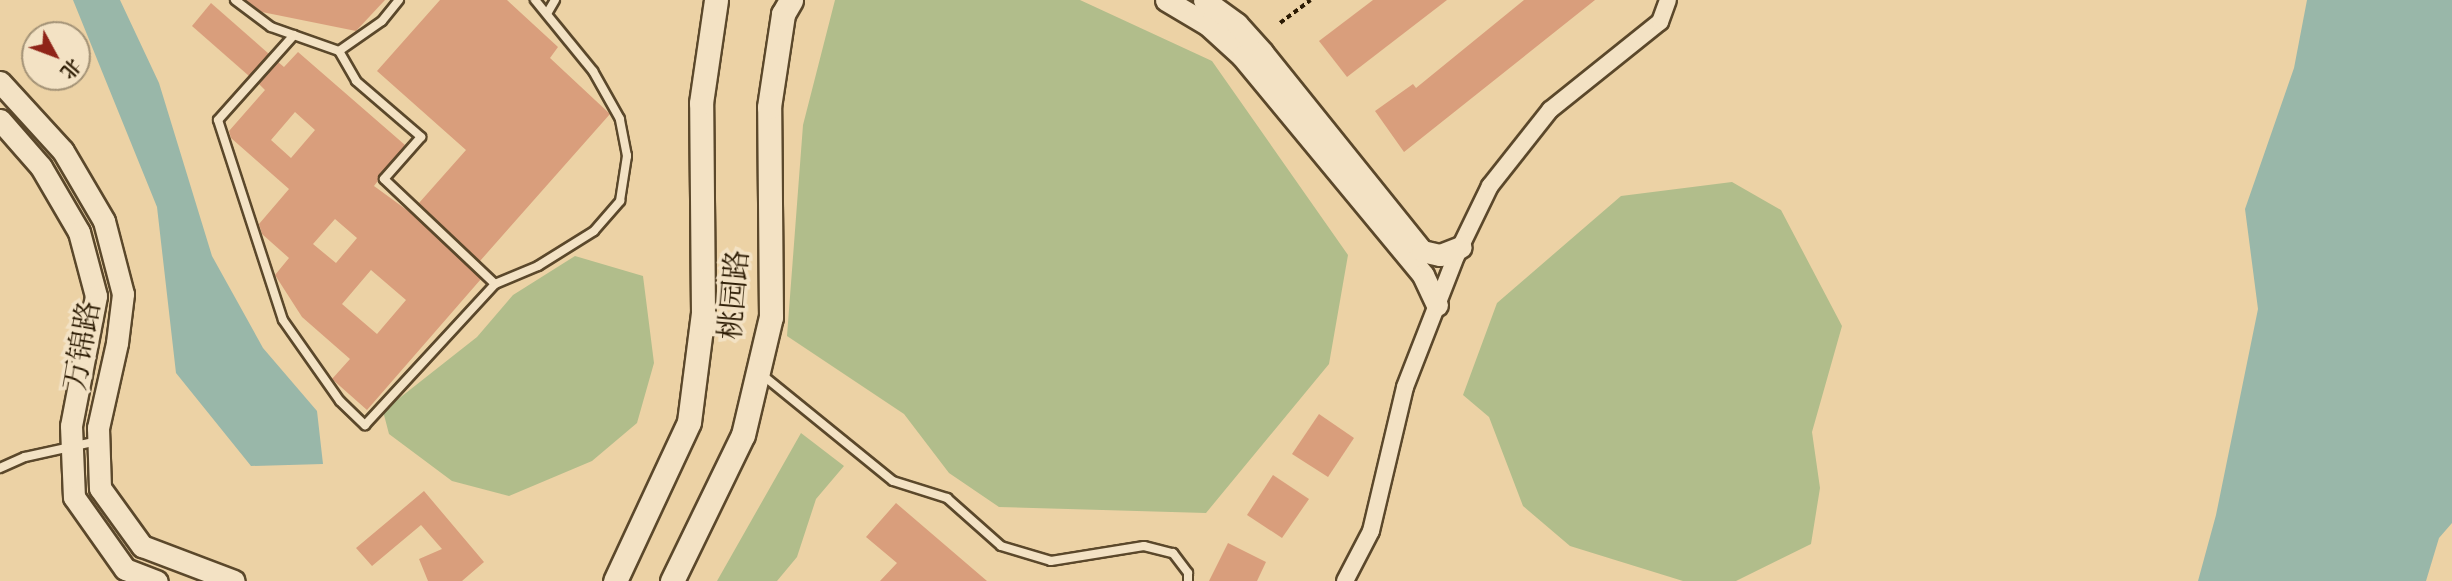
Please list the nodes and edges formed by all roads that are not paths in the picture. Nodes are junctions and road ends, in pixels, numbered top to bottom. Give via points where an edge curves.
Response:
1 (235, 0) edge
2 (398, 0) edge
3 (535, 0) edge
4 (555, 0) edge
5 (716, 0) edge
6 (791, 0) edge
7 (1166, 0) edge
8 (1203, 0) edge
9 (1668, 0) edge
10 (548, 12) junction
11 (294, 35) junction
12 (339, 51) junction
13 (0, 82) edge
14 (0, 120) edge
15 (1461, 247) junction
16 (495, 284) junction
17 (1437, 305) junction
18 (758, 371) junction
19 (98, 441) junction
20 (72, 447) junction
21 (0, 468) edge
22 (157, 581) edge
23 (234, 581) edge
24 (614, 581) edge
25 (672, 581) edge
26 (1188, 581) edge
27 (1345, 581) edge

1 - 11 lane via 271,27
2 - 12 lane via 382,21
3 - 10 lane
4 - 10 lane
5 - 24 main road, 桃园路 via 701,103 703,313 689,422
6 - 18 main road, 桃园路 via 783,14 769,107 771,317
7 - 17 street via 1208,24 1242,56 1423,275
8 - 15 street via 1237,24 1262,52 1422,251 1440,255
9 - 15 street via 1660,22 1577,86 1516,149 1490,186
10 - 16 lane via 593,71 620,119 627,156 620,201 594,231 538,266
11 - 12 lane
11 - 16 lane via 218,120 283,320 340,401 365,425
12 - 16 lane via 356,81 421,137 383,179
13 - 19 street, 万锦路 via 64,151 104,222 123,294
14 - 20 street, 万锦路 via 41,167 79,232 96,296 71,426
15 - 17 street
17 - 27 street via 1405,387 1371,531
18 - 25 main road, 桃园路 via 743,435
18 - 26 lane via 893,481 947,498 1001,546 1051,561 1144,546 1173,553 1188,573
19 - 20 lane
19 - 23 street, 万锦路 via 100,488 142,546
20 - 21 lane
20 - 22 street, 万锦路 via 74,497 125,569

